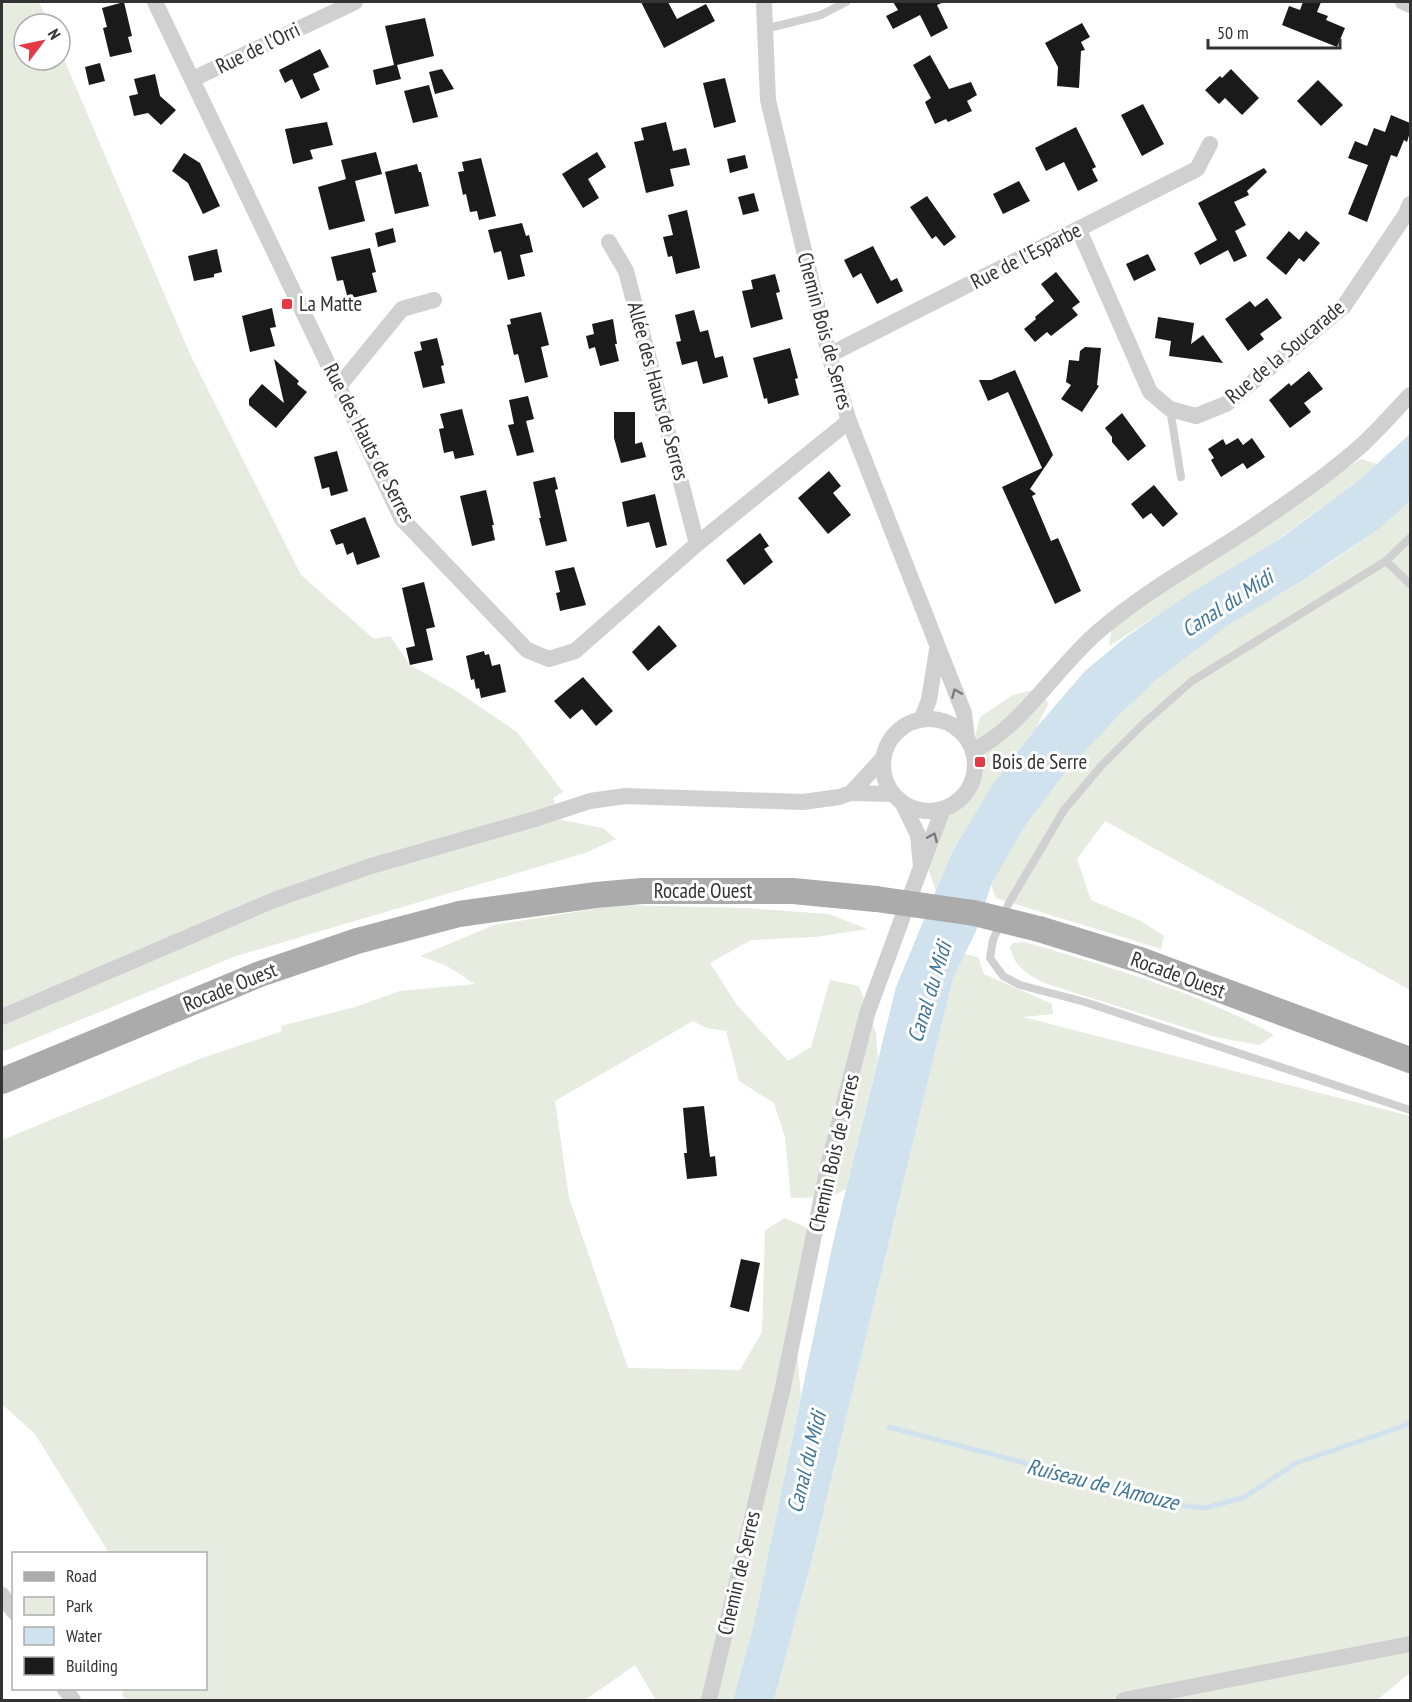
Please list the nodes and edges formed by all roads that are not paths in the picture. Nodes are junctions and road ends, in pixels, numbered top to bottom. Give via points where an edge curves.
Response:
1 (155, 2) edge
2 (356, 2) edge
3 (764, 2) edge
4 (846, 2) edge
5 (1402, 2) edge
6 (1410, 5) edge
7 (765, 29) junction
8 (194, 79) junction
9 (1210, 144) dead end
10 (1410, 204) edge
11 (1079, 230) junction
12 (609, 242) dead end
13 (434, 300) dead end
14 (829, 355) junction
15 (339, 386) junction
16 (1410, 395) edge
17 (1170, 408) junction
18 (849, 421) junction
19 (1182, 477) dead end
20 (1410, 538) edge
21 (697, 544) junction
22 (1386, 561) junction
23 (1410, 584) edge
24 (937, 649) junction
25 (921, 720) junction
26 (970, 745) junction
27 (884, 757) junction
28 (851, 794) junction
29 (898, 798) junction
30 (943, 809) junction
31 (921, 867) junction
32 (2, 1017) edge
33 (1410, 1060) edge
34 (2, 1082) edge
35 (1410, 1110) edge
36 (770, 1445) joint
37 (2, 1594) edge
38 (12, 1609) edge
39 (1410, 1644) edge
40 (709, 1701) edge
41 (1124, 1701) edge

1 - 8 street, Rue des Hauts de Serres
2 - 8 street, Rue de l'Orri
3 - 7 street, Chemin Bois de Serres
4 - 7 lane via 821,15
5 - 6 street
7 - 14 street, Chemin Bois de Serres via 768,100
8 - 15 street, Rue des Hauts de Serres
9 - 11 street, Rue de l'Esparbe via 1197,169
10 - 17 street, Rue de la Soucarade via 1344,306 1226,404 1196,416
11 - 14 street, Rue de l'Esparbe
11 - 17 street, Rue de la Soucarade via 1150,392
12 - 21 street, Allée des Hauts de Serres via 626,272
13 - 15 street via 402,309
14 - 18 street, Chemin Bois de Serres
15 - 21 street, Rue des Hauts de Serres via 402,519 527,650 549,659 575,651
16 - 26 street via 1362,444 1303,490 1143,596 1098,631 1006,730
17 - 19 lane
18 - 21 street, Rue des Hauts de Serres
18 - 24 street, Chemin Bois de Serres
20 - 22 lane
22 - 23 lane
22 - 35 lane via 1192,681 1102,765 1064,810 1009,903 993,940 990,958 1003,976 1020,985 1096,1005
24 - 25 street via 929,700
26 -> 24 street, Chemin Bois de Serres via 964,713
25 - 26 street via 947,723
25 - 27 street via 896,733
26 - 30 street via 975,765 970,786 956,803
27 - 28 street
27 - 29 street via 887,784
28 - 29 street
28 - 32 street via 803,802 625,796 590,801 371,866 274,900
29 - 30 street via 915,809
29 - 31 street, Chemin Bois de Serres via 918,835
31 -> 30 street, Chemin Bois de Serres
31 - 36 street, Chemin Bois de Serres via 867,1014 828,1166
33 - 34 main road, Rocade Ouest, bridge via 1140,960 1039,928 974,913 793,891 642,891 459,914 357,941 260,974
36 - 40 street, Chemin de Serres
37 - 38 street
39 - 41 street

